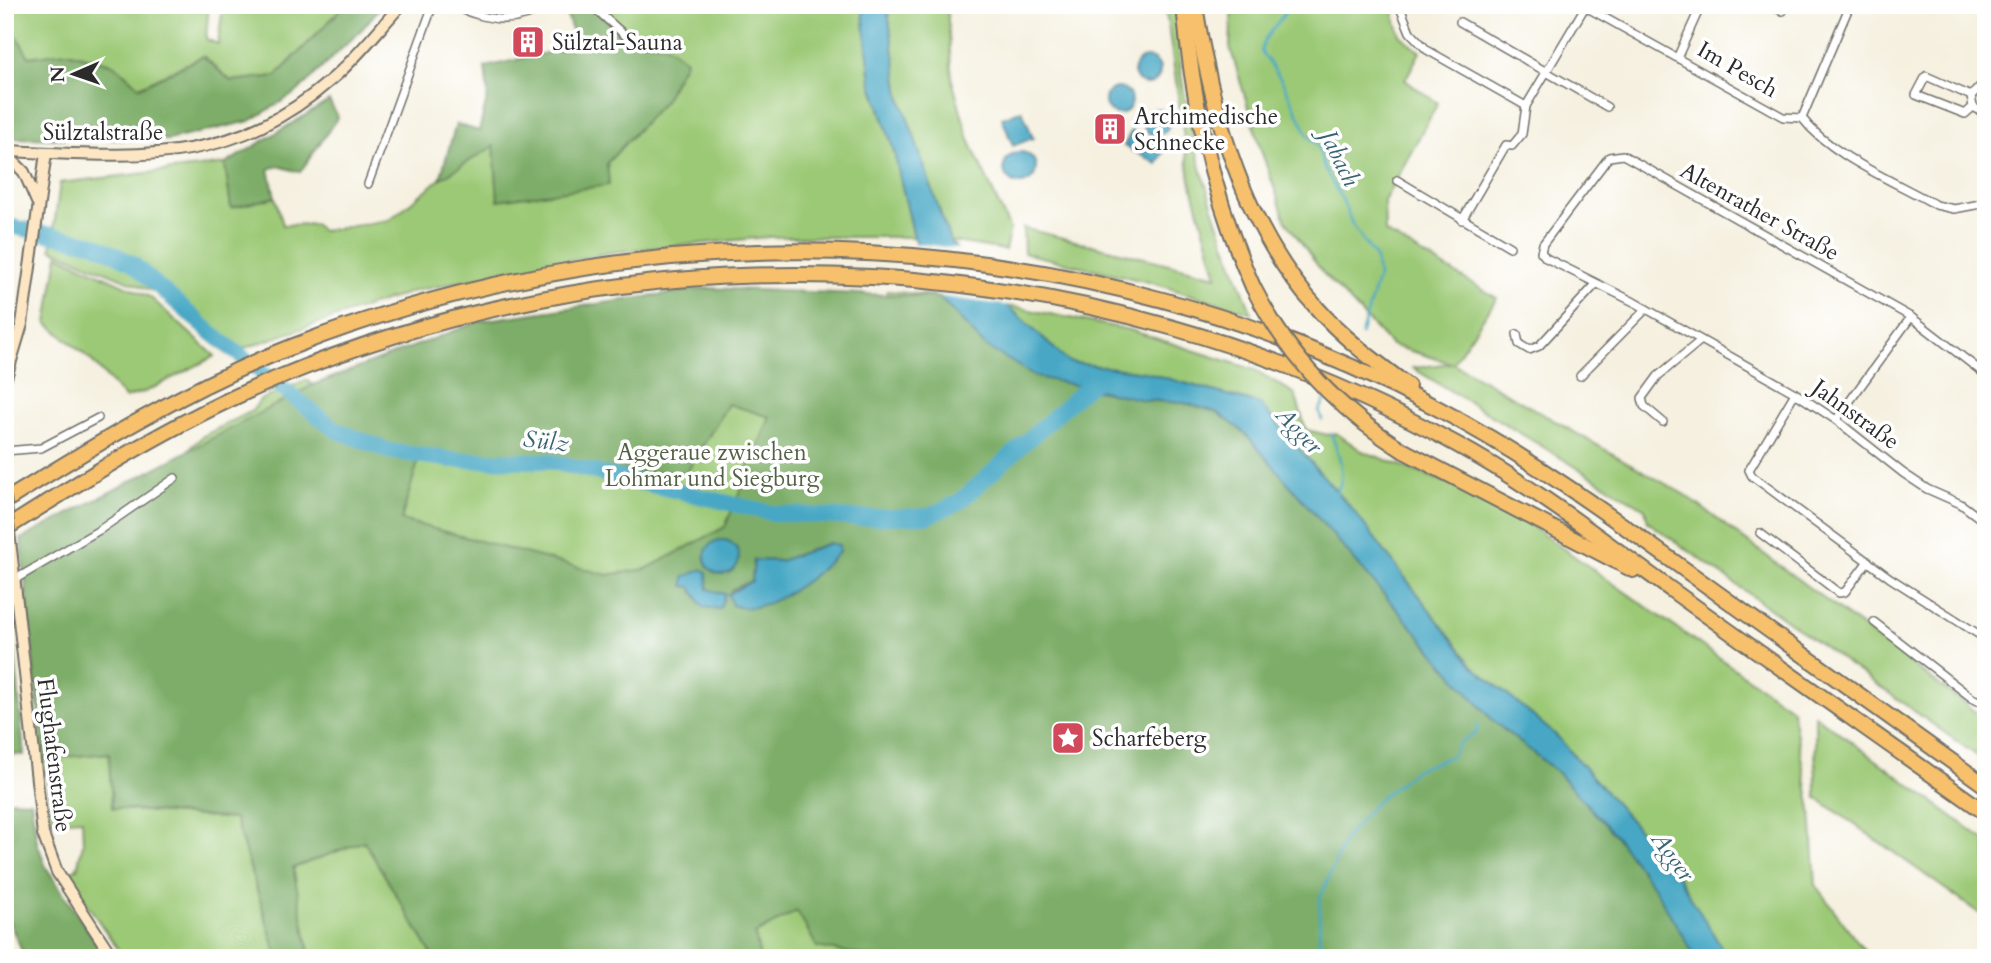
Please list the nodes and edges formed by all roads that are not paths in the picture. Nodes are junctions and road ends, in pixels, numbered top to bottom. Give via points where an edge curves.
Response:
1 (401, 5) edge
2 (433, 5) edge
3 (449, 5) edge
4 (549, 5) edge
5 (591, 5) edge
6 (1184, 5) edge
7 (1195, 5) edge
8 (1399, 5) edge
9 (1710, 5) edge
10 (1768, 5) edge
11 (1850, 5) edge
12 (1583, 6) edge
13 (1697, 8) edge
14 (1783, 10) dead end
15 (1460, 22) dead end
16 (628, 39) dead end
17 (1678, 56) junction
18 (1547, 71) junction
19 (1986, 80) edge
20 (1971, 96) junction
21 (1527, 106) junction
22 (1607, 107) dead end
23 (1973, 107) junction
24 (1986, 114) edge
25 (1802, 118) junction
26 (5, 152) edge
27 (46, 153) junction
28 (1397, 180) dead end
29 (368, 184) dead end
30 (1986, 203) edge
31 (38, 205) junction
32 (1462, 220) junction
33 (1510, 247) dead end
34 (1541, 252) joint
35 (1596, 284) junction
36 (1646, 309) junction
37 (1911, 317) junction
38 (1517, 334) dead end
39 (1700, 341) junction
40 (1986, 375) edge
41 (1580, 376) dead end
42 (5, 381) edge
43 (1795, 394) junction
44 (1438, 408) junction
45 (98, 418) dead end
46 (1836, 420) junction
47 (1663, 422) dead end
48 (5, 451) edge
49 (175, 478) dead end
50 (5, 499) edge
51 (1986, 523) edge
52 (5, 529) edge
53 (1760, 533) dead end
54 (1868, 561) junction
55 (14, 580) junction
56 (1672, 590) junction
57 (1874, 622) dead end
58 (1986, 639) edge
59 (1986, 696) edge
60 (1986, 786) edge
61 (1986, 813) edge
62 (113, 958) edge

1 - 27 main road, Sülztalstraße via 313,95 240,135 158,155
2 - 29 street
3 - 4 street via 497,20 531,16
5 - 16 street
6 - 56 highway, bridge via 1206,151 1226,220 1253,287 1281,337 1316,381 1358,419 1404,451
7 - 44 highway via 1215,109 1246,192 1280,259 1341,334
8 - 21 street via 1410,33 1427,50
9 - 13 street
10 - 14 street
11 - 25 street
12 - 17 street, Im Pesch
12 - 18 street
13 - 17 street
15 - 18 street
17 - 25 street, Im Pesch via 1783,117
18 - 21 street
18 - 22 street
19 - 20 street
20 - 23 street
20 - 23 street via 1926,76 1916,95 1965,114
21 - 32 street via 1521,134 1512,146 1507,145
23 - 24 street
25 - 30 street via 1829,145 1936,205 1954,209
26 - 27 main road, Sülztalstraße
26 - 31 main road via 24,172
27 - 31 main road
28 - 32 street
31 - 42 main road via 22,324
32 - 33 street
34 - 35 street, Jahnstraße
34 - 37 street, Altenrather Straße via 1609,158 1623,155
35 - 36 street, Jahnstraße
35 - 38 street via 1539,346 1529,350 1519,344
36 - 39 street, Jahnstraße
36 - 41 street
37 - 40 street, Altenrather Straße
37 - 46 street
39 - 43 street, Jahnstraße
39 - 47 street via 1658,376 1642,398 1644,406
43 - 46 street, Jahnstraße
43 - 54 street via 1749,470 1768,489
44 - 50 highway via 1352,367 1247,326 1119,288 982,262 866,252 730,251 577,268 413,305 291,347 211,382
44 - 60 highway via 1566,485
45 - 48 street via 41,448
46 - 51 street, Jahnstraße via 1903,473
49 - 55 street
50 - 55 main road, Flughafenstraße, bridge
52 - 56 highway via 101,468 227,401 314,363 436,323 560,294 712,276 876,275 1041,295 1191,331 1266,356 1368,399 1504,472
53 - 54 street via 1839,593 1845,592
54 - 58 street
55 - 62 main road, Flughafenstraße via 43,834 57,872
56 - 61 highway
57 - 59 street via 1972,698 1978,701

